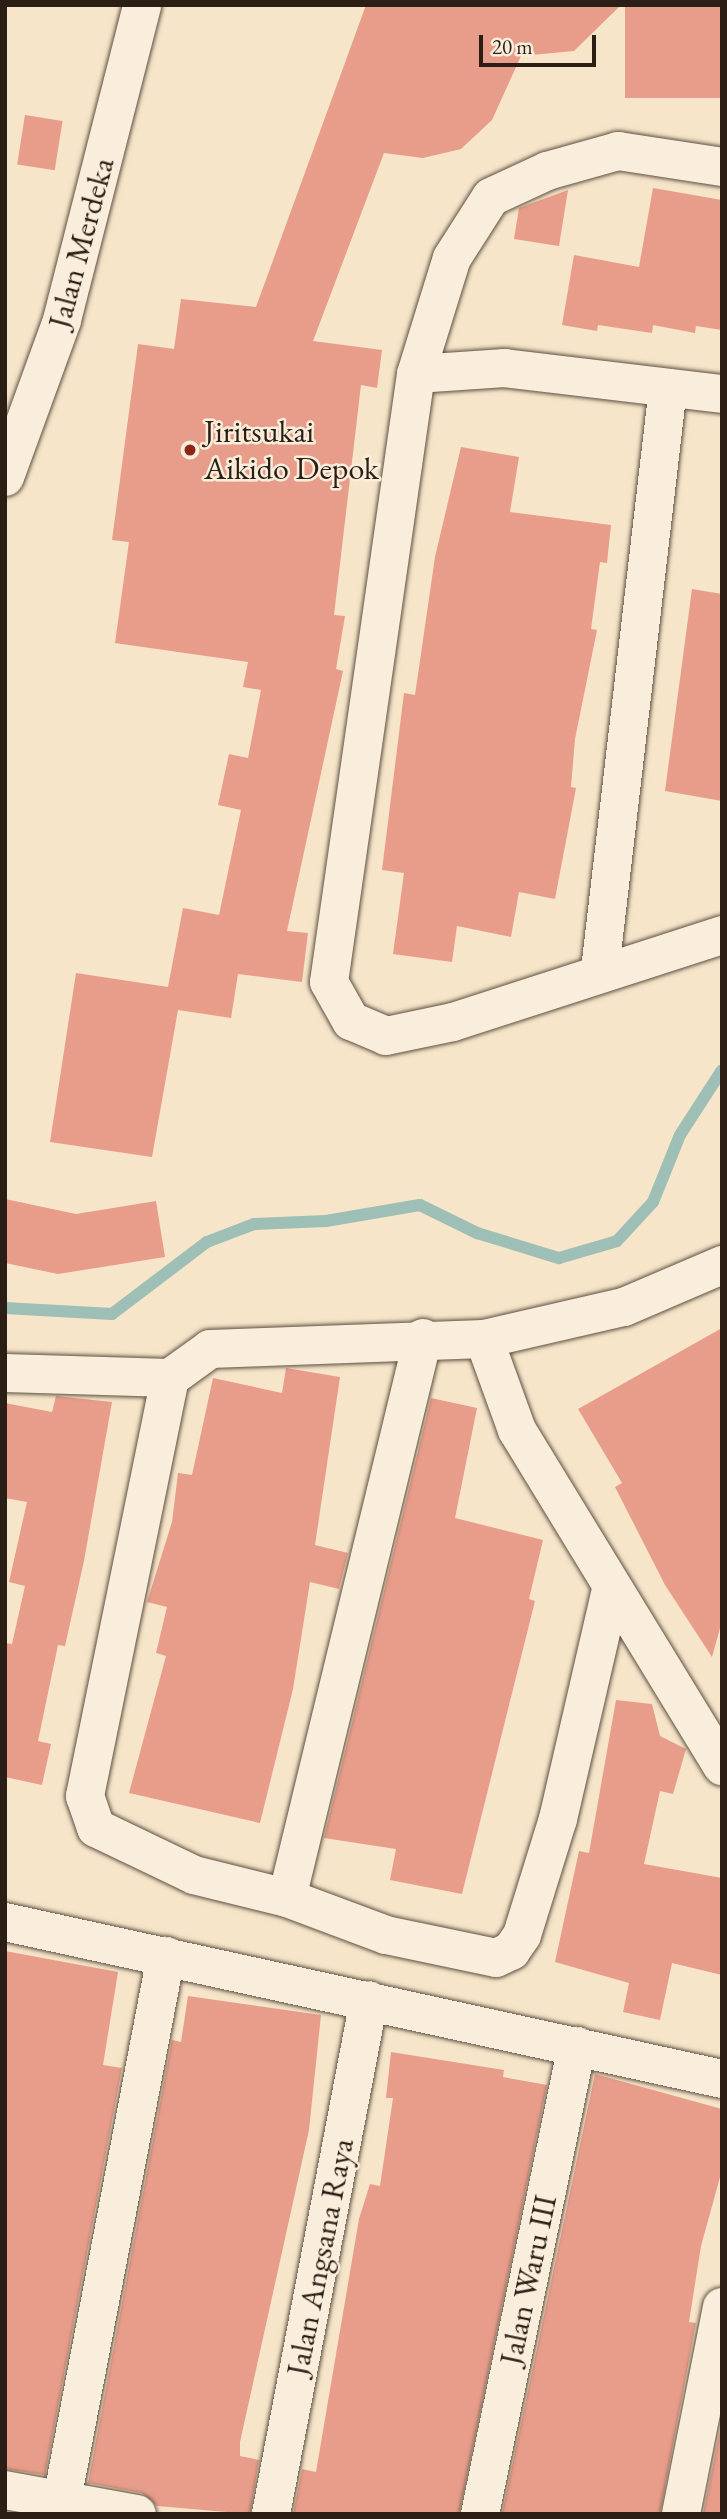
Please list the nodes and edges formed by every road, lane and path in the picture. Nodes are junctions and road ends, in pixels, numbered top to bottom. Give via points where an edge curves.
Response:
1 (142, 5) edge
2 (722, 167) edge
3 (416, 374) junction
4 (668, 388) junction
5 (722, 394) edge
6 (5, 477) edge
7 (722, 935) edge
8 (600, 970) junction
9 (721, 1267) edge
10 (423, 1338) junction
11 (484, 1339) junction
12 (5, 1373) edge
13 (170, 1378) junction
14 (611, 1589) junction
15 (722, 1766) edge
16 (287, 1898) junction
17 (5, 1922) edge
18 (166, 1956) junction
19 (369, 2000) junction
20 (577, 2046) junction
21 (722, 2079) edge
22 (722, 2307) edge
23 (5, 2490) edge
24 (62, 2500) junction
25 (137, 2514) edge
26 (271, 2514) edge
27 (480, 2514) edge
28 (681, 2514) edge

1 - 6 street, Jalan Merdeka via 62,320
2 - 3 street via 618,150 547,171 491,197 452,258
3 - 4 street via 505,368
3 - 8 street via 329,982 351,1021 386,1035 453,1022
4 - 5 street
4 - 8 street
7 - 8 street
9 - 11 street via 624,1307
10 - 11 street
10 - 13 street via 210,1349
10 - 16 street
11 - 14 street via 517,1430
12 - 13 street
13 - 16 street via 85,1796 96,1828 194,1875
14 - 15 street
14 - 16 street via 558,1819 522,1935 511,1951 496,1958 386,1935
17 - 18 street
18 - 19 street
18 - 24 street
19 - 20 street
19 - 26 street, Jalan Angsana Raya
20 - 21 street
20 - 27 street, Jalan Waru III
22 - 28 street
23 - 24 street
24 - 25 street

